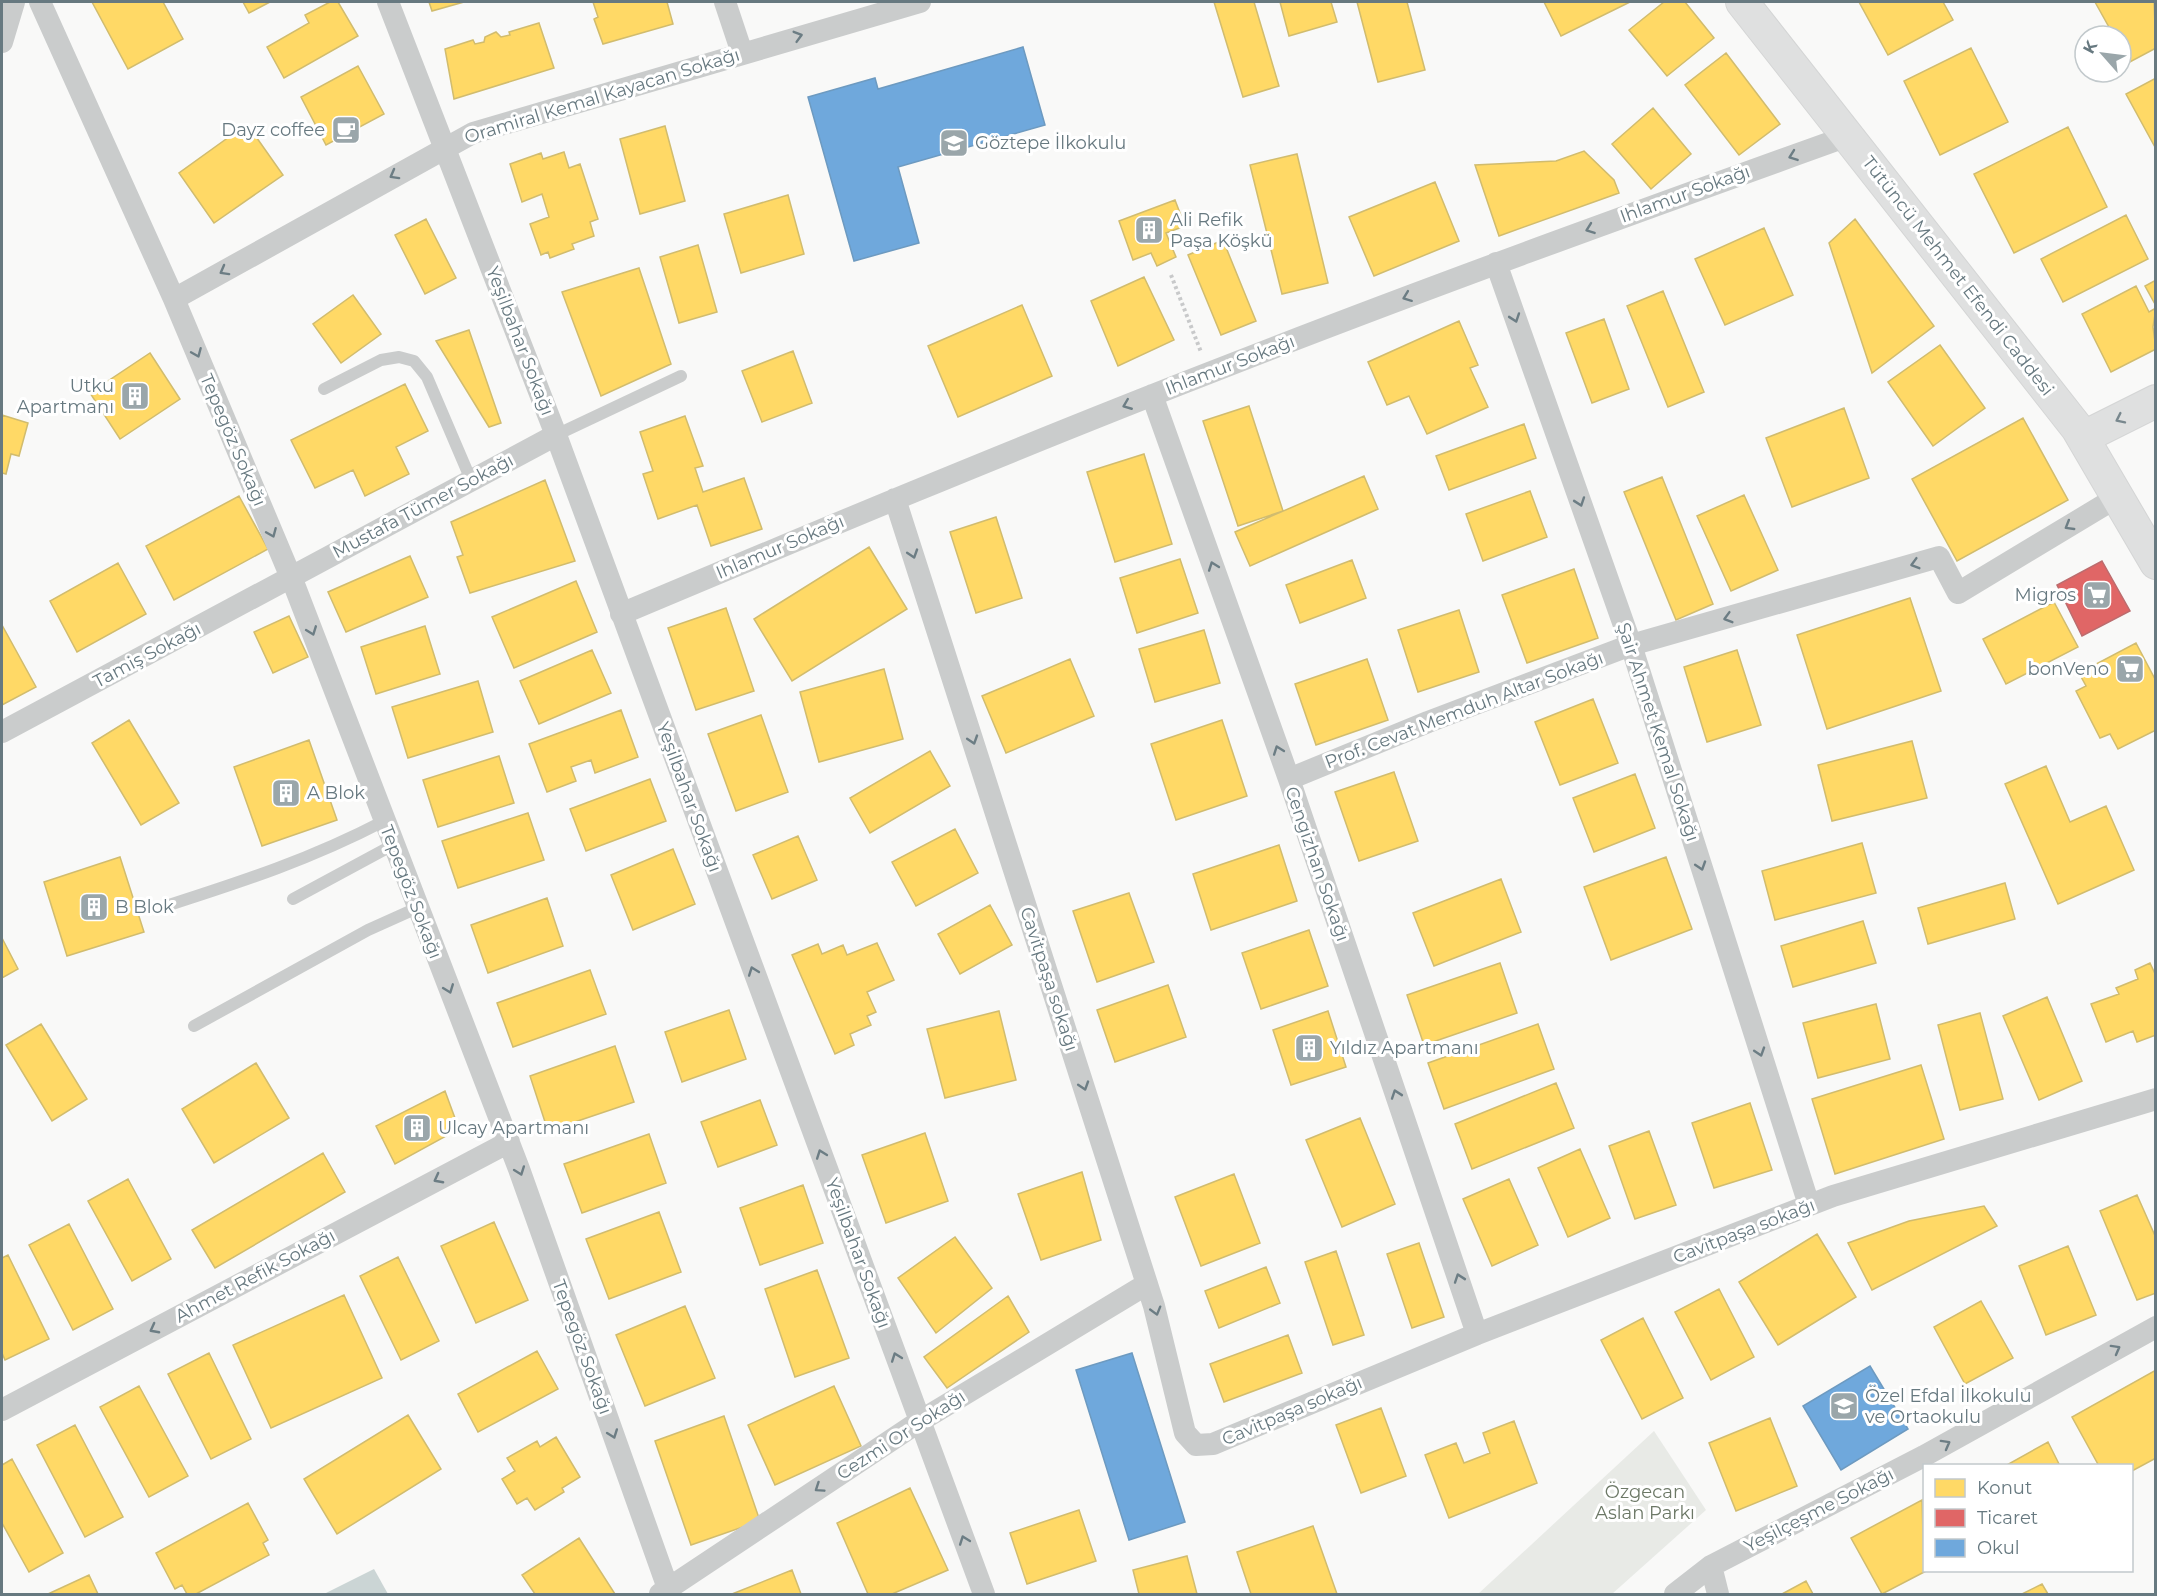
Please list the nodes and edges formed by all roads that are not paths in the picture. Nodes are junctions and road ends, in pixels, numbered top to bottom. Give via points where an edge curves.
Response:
1 (14, 2) edge
2 (40, 2) edge
3 (388, 2) edge
4 (725, 2) edge
5 (920, 2) edge
6 (1742, 2) edge
7 (2, 42) edge
8 (742, 53) junction
9 (1848, 136) junction
10 (445, 147) junction
11 (1496, 263) junction
12 (174, 299) junction
13 (681, 376) dead end
14 (324, 389) dead end
15 (1152, 395) junction
16 (2156, 401) edge
17 (556, 435) junction
18 (2084, 437) junction
19 (471, 480) junction
20 (2119, 496) junction
21 (895, 499) junction
22 (2156, 563) edge
23 (291, 576) junction
24 (621, 614) junction
25 (1630, 645) junction
26 (2, 732) edge
27 (1289, 779) junction
28 (384, 821) junction
29 (393, 844) junction
30 (293, 899) dead end
31 (166, 906) dead end
32 (417, 908) junction
33 (194, 1026) dead end
34 (2156, 1099) edge
35 (509, 1142) junction
36 (1809, 1205) junction
37 (1147, 1284) junction
38 (2156, 1327) edge
39 (1478, 1334) junction
40 (2, 1410) edge
41 (920, 1421) junction
42 (1711, 1566) junction
43 (666, 1593) edge
44 (984, 1594) edge
45 (1675, 1594) edge
46 (1719, 1594) edge

1 - 7 street
2 - 12 street, Tepegöz Sokağı
3 - 10 street, Yeşilbahar Sokağı
4 - 8 street
8 -> 5 street, Oramiral Kemal Kayacan Sokağı
6 - 9 main road, Tütüncü Mehmet Efendi Caddesi
8 - 10 street, Oramiral Kemal Kayacan Sokağı via 491,127
9 -> 11 street, Ihlamur Sokağı
9 - 18 main road, Tütüncü Mehmet Efendi Caddesi
10 -> 12 street, Oramiral Kemal Kayacan Sokağı
10 - 17 street, Yeşilbahar Sokağı
11 -> 15 street, Ihlamur Sokağı
11 -> 25 street, Şair Ahmet Kemal Sokağı
12 -> 23 street, Tepegöz Sokağı
13 - 17 lane
14 - 19 lane via 381,360 399,357 414,361 427,377
15 -> 21 street, Ihlamur Sokağı
27 -> 15 street, Cengizhan Sokağı
16 -> 18 main road
17 - 19 street, Mustafa Tümer Sokağı
17 - 24 street, Yeşilbahar Sokağı
18 - 20 main road, Tütüncü Mehmet Efendi Caddesi
19 - 23 street, Mustafa Tümer Sokağı
20 - 22 main road, Tütüncü Mehmet Efendi Caddesi
20 -> 25 street, Prof. Cevat Memduh Altar Sokağı via 1958,593 1940,557
21 - 24 street, Ihlamur Sokağı
21 -> 37 street, Cavitpaşa sokağı
23 - 26 street, Tamiş Sokağı
23 -> 28 street, Tepegöz Sokağı
41 -> 24 street, Yeşilbahar Sokağı
25 - 27 street, Prof. Cevat Memduh Altar Sokağı
25 -> 36 street, Şair Ahmet Kemal Sokağı
39 -> 27 street, Cengizhan Sokağı
28 - 29 street, Tepegöz Sokağı
28 - 31 lane via 279,870
29 - 30 lane
29 - 32 street, Tepegöz Sokağı
32 - 33 lane via 368,930
32 -> 35 street, Tepegöz Sokağı
34 - 36 street, Cavitpaşa sokağı
35 -> 40 street, Ahmet Refik Sokağı
35 -> 43 street, Tepegöz Sokağı
36 - 39 street, Cavitpaşa sokağı
37 -> 39 street, Cavitpaşa sokağı via 1185,1433 1201,1447
37 - 41 street, Cezmi Or Sokağı
42 -> 38 street, Yeşilçeşme Sokağı via 1923,1456
41 -> 43 street, Cezmi Or Sokağı
44 -> 41 street, Yeşilbahar Sokağı
42 - 45 street, Yeşilçeşme Sokağı
42 - 46 street

